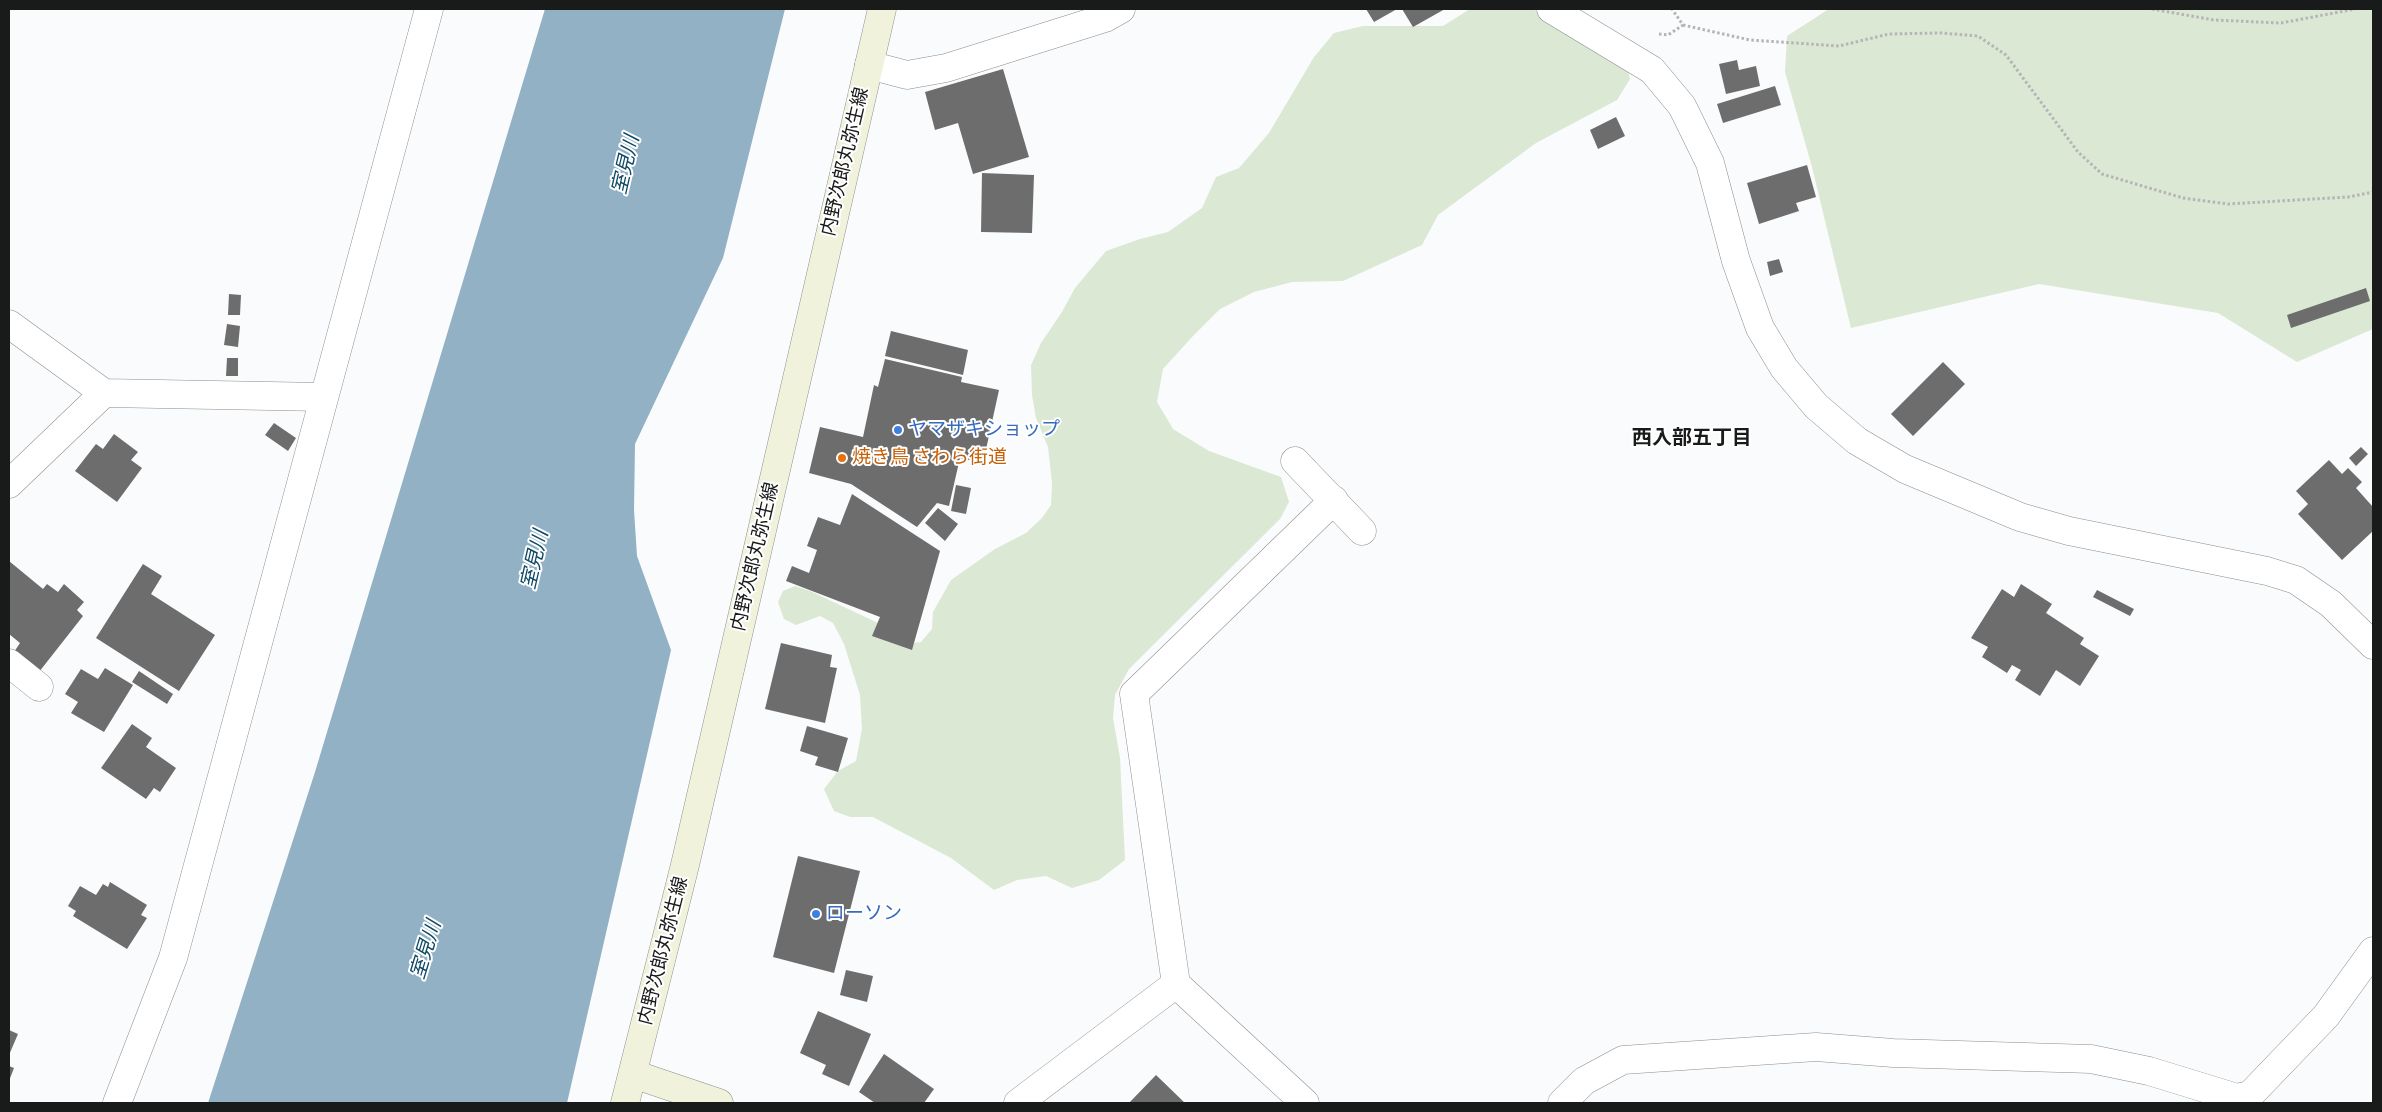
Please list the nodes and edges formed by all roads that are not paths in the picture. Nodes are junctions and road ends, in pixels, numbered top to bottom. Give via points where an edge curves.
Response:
1 (428, 9) edge
2 (882, 9) edge
3 (1120, 9) edge
4 (1551, 9) edge
5 (868, 65) junction
6 (9, 324) edge
7 (104, 393) junction
8 (324, 398) junction
9 (1295, 461) dead end
10 (9, 484) edge
11 (1334, 500) junction
12 (1362, 531) dead end
13 (2373, 645) edge
14 (9, 663) edge
15 (38, 687) dead end
16 (2373, 952) edge
17 (1176, 984) junction
18 (633, 1074) junction
19 (117, 1103) edge
20 (625, 1103) edge
21 (719, 1103) edge
22 (1018, 1103) edge
23 (1305, 1103) edge
24 (1562, 1103) edge

1 - 8 street
2 - 5 main road, 内野次郎丸弥生線
3 - 5 street via 1105,18 946,68 908,75
4 - 13 street via 1652,70 1682,106 1710,163 1736,261 1760,328 1784,368 1816,406 1857,441 1905,470 2020,517 2069,531 2267,571 2296,580 2331,604
5 - 18 main road, 内野次郎丸弥生線 via 686,865
6 - 7 street
7 - 8 street
7 - 10 street
8 - 19 street via 173,958
9 - 11 street
11 - 12 street
11 - 17 street via 1134,694
14 - 15 street
16 - 24 street via 2326,1016 2250,1095 2237,1098 2149,1071 2091,1059 1893,1054 1816,1047 1623,1060 1584,1081
17 - 22 street
17 - 23 street
18 - 20 main road, 内野次郎丸弥生線
18 - 21 main road

